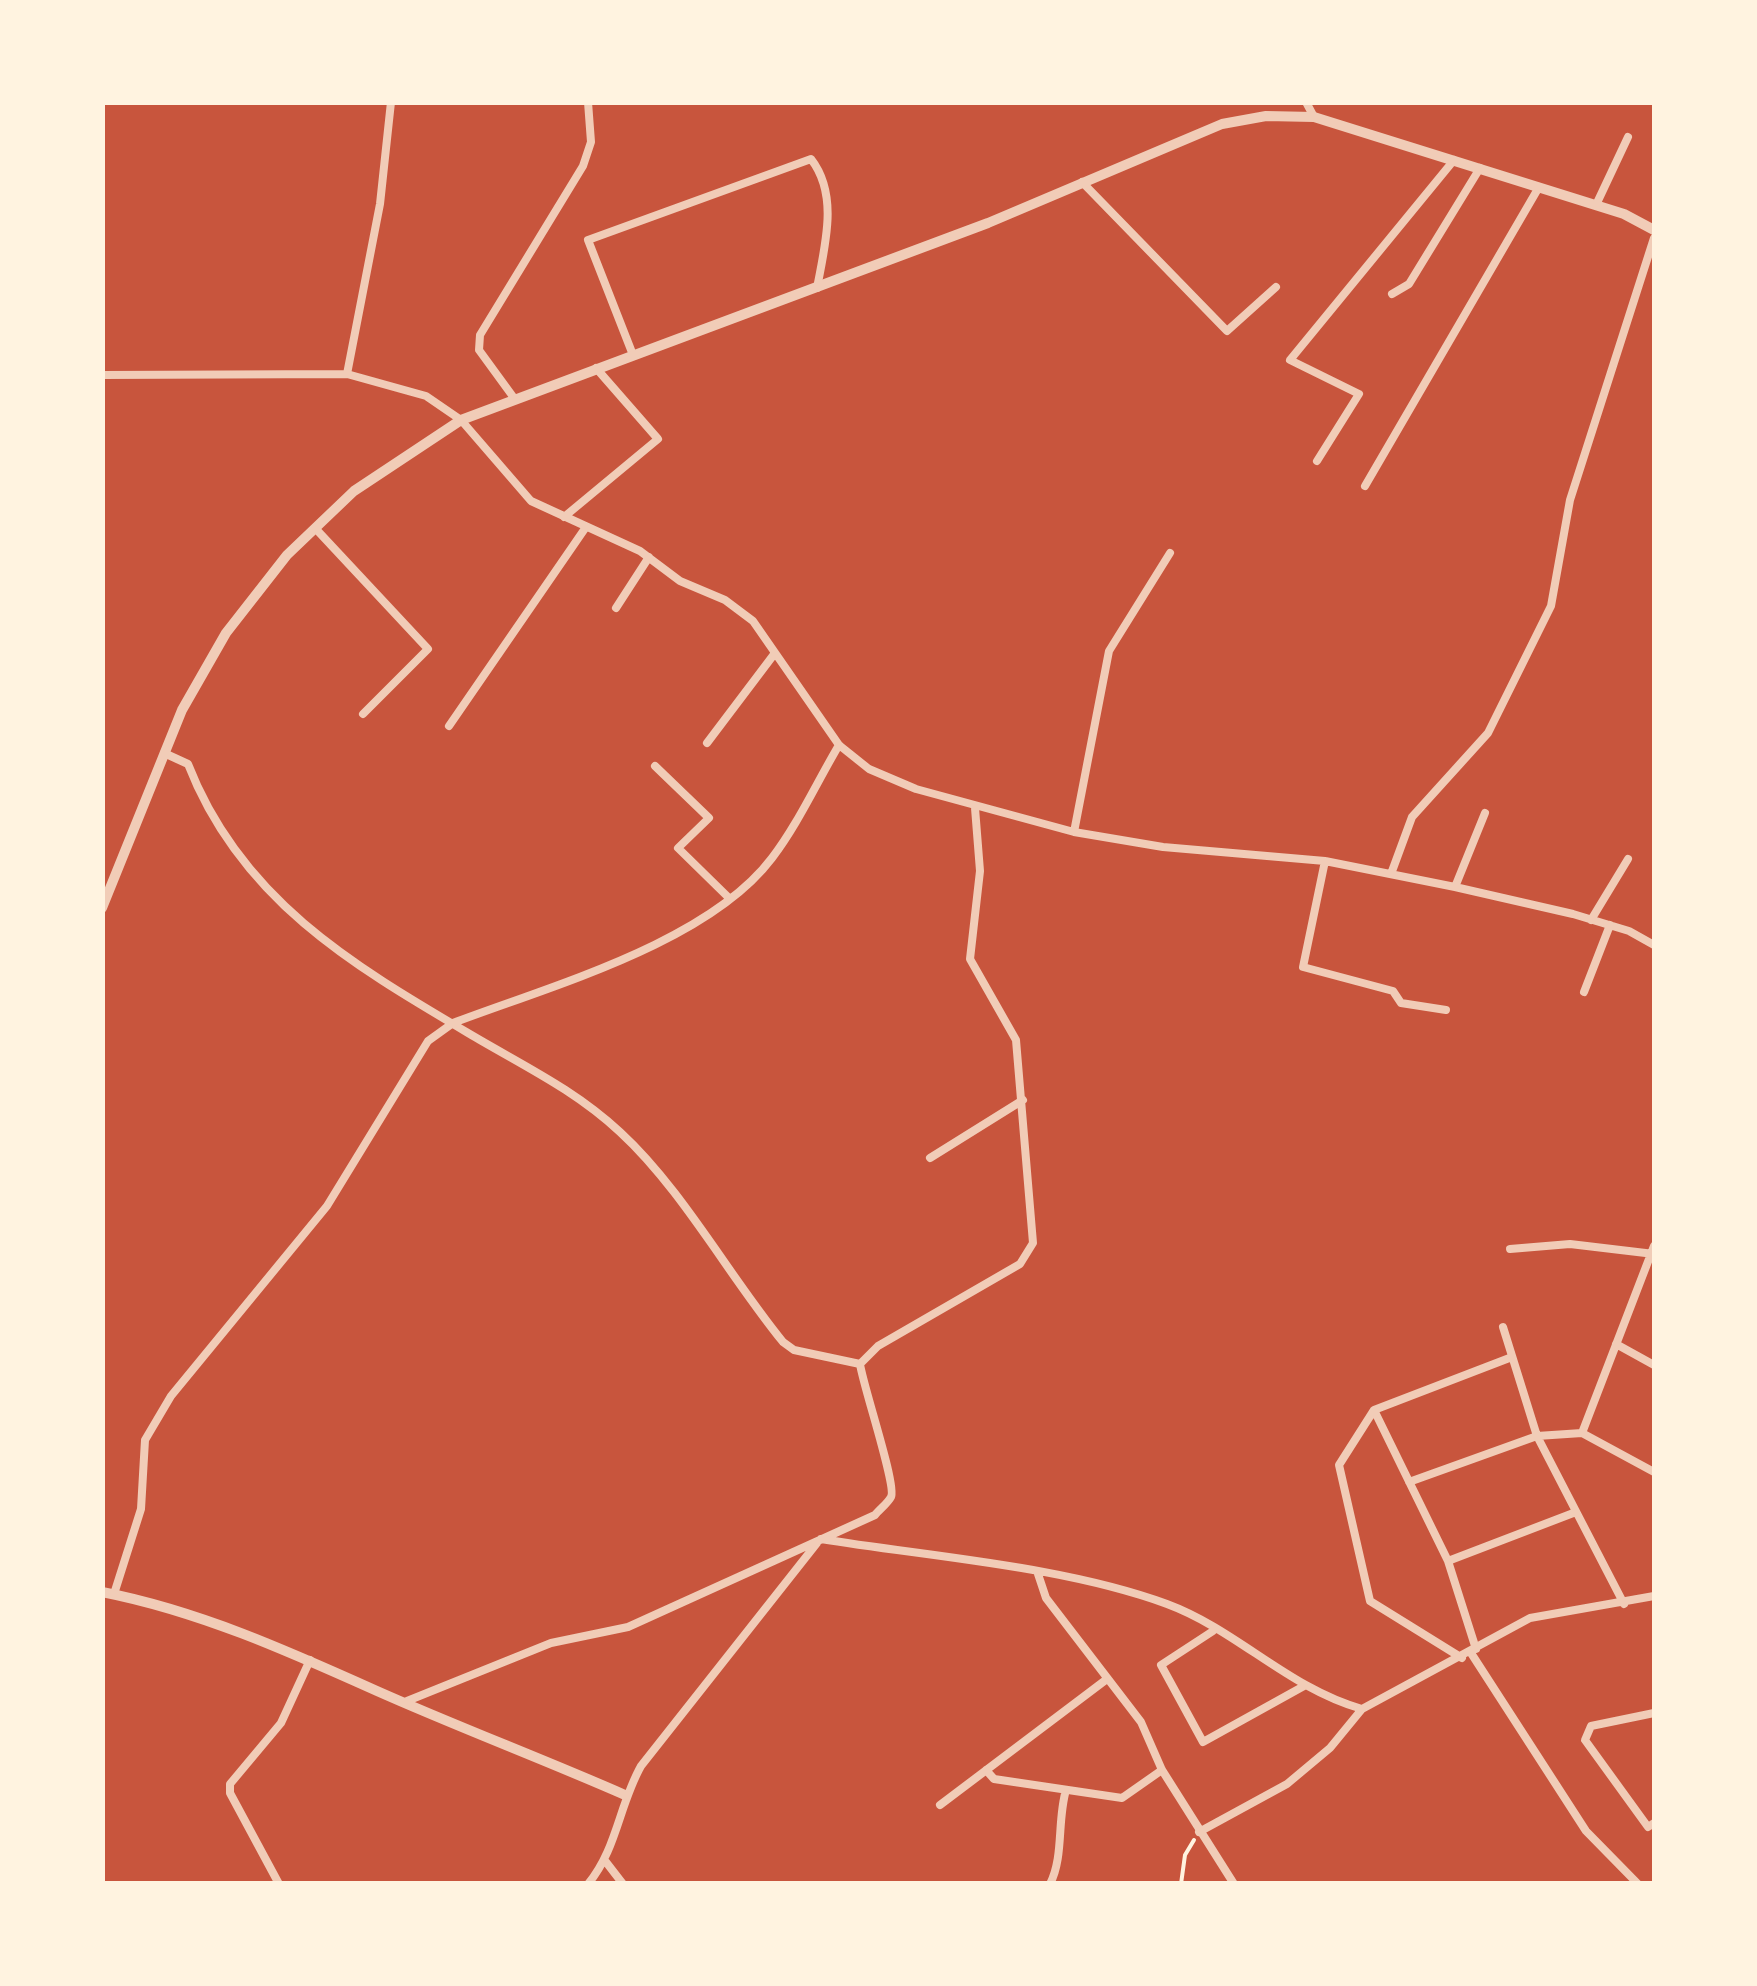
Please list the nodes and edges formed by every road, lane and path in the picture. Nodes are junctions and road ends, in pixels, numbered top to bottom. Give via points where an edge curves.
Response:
1 (391, 102) edge
2 (588, 102) edge
3 (1306, 102) edge
4 (1314, 118) junction
5 (1628, 138) dead end
6 (1454, 160) junction
7 (1480, 168) junction
8 (1082, 182) junction
9 (1539, 186) junction
10 (1596, 205) junction
11 (1654, 230) edge
12 (1654, 238) edge
13 (1276, 287) dead end
14 (818, 288) junction
15 (1392, 294) dead end
16 (633, 354) junction
17 (596, 368) junction
18 (347, 374) junction
19 (102, 375) edge
20 (514, 398) junction
21 (461, 420) junction
22 (1317, 461) dead end
23 (1365, 486) dead end
24 (564, 517) junction
25 (586, 526) junction
26 (315, 528) junction
27 (1170, 553) dead end
28 (648, 557) junction
29 (616, 608) dead end
30 (775, 653) junction
31 (364, 714) dead end
32 (449, 726) dead end
33 (708, 742) dead end
34 (839, 745) junction
35 (164, 752) junction
36 (655, 766) dead end
37 (975, 808) junction
38 (1486, 813) dead end
39 (1074, 832) junction
40 (1628, 859) dead end
41 (1325, 861) junction
42 (1391, 874) junction
43 (1455, 888) junction
44 (728, 897) junction
45 (102, 908) edge
46 (1591, 920) junction
47 (1610, 925) junction
48 (1654, 945) edge
49 (1584, 992) dead end
50 (1446, 1010) dead end
51 (454, 1024) junction
52 (1022, 1100) junction
53 (930, 1158) dead end
54 (1510, 1250) dead end
55 (1654, 1251) edge
56 (1503, 1326) dead end
57 (1616, 1344) junction
58 (1512, 1357) junction
59 (860, 1364) junction
60 (1654, 1365) edge
61 (1374, 1410) junction
62 (1582, 1433) junction
63 (1537, 1436) junction
64 (1654, 1472) edge
65 (1409, 1482) junction
66 (1576, 1512) junction
67 (820, 1539) junction
68 (1448, 1561) junction
69 (1038, 1574) junction
70 (108, 1593) edge
71 (1654, 1596) edge
72 (1624, 1604) junction
73 (1214, 1631) junction
74 (1474, 1651) junction
75 (1462, 1658) junction
76 (311, 1659) junction
77 (1108, 1679) junction
78 (1304, 1686) junction
79 (407, 1701) junction
80 (1362, 1709) junction
81 (1654, 1713) edge
82 (986, 1770) junction
83 (1162, 1770) junction
84 (1066, 1790) junction
85 (625, 1795) junction
86 (940, 1805) dead end
87 (1654, 1824) edge
88 (1199, 1832) junction
89 (606, 1862) junction
90 (279, 1884) edge
91 (588, 1884) edge
92 (622, 1884) edge
93 (1050, 1884) edge
94 (1181, 1884) edge
95 (1234, 1884) edge
96 (1638, 1884) edge

1 - 18 street via 380,204
2 - 20 street via 591,142 583,166 480,334 479,350
3 - 4 street
4 - 6 street
4 - 8 street via 1266,116 1222,124
5 - 10 street
6 - 7 street
6 - 22 street via 1290,360 1359,394
7 - 9 street
7 - 15 street via 1410,284
8 - 13 street via 1227,330
8 - 14 street
9 - 10 street
9 - 23 street
10 - 11 street
12 - 42 street via 1570,500 1551,606 1488,733 1412,817
14 - 16 street
14 - 16 street via 828,213 824,176 811,159 588,240
16 - 17 street
17 - 20 street
17 - 24 street via 658,439
18 - 19 street
18 - 21 street via 426,396
20 - 21 street
21 - 24 street via 530,501
21 - 26 street via 354,492
24 - 25 street
25 - 28 street
25 - 32 street
26 - 31 street via 428,649
26 - 35 street via 226,632
27 - 39 street via 1109,651
28 - 29 street
28 - 30 street via 680,581 726,600 754,622
30 - 33 street
30 - 34 street
34 - 37 street via 869,770
34 - 44 street via 772,858
35 - 45 street
35 - 51 street via 188,764 204,806 282,907 358,965
36 - 44 street via 709,818 678,848
37 - 39 street
37 - 52 street via 980,871 970,960 1016,1040
38 - 43 street
39 - 41 street
40 - 46 street
41 - 42 street
41 - 50 street via 1303,967 1393,991 1402,1003
42 - 43 street
43 - 46 street
44 - 51 street via 649,948
46 - 47 street
47 - 48 street
47 - 49 street
51 - 59 street via 561,1084 622,1134 783,1342
51 - 70 street via 428,1041 328,1206 171,1396 145,1440 142,1509
52 - 53 street
52 - 59 street via 1033,1243 1020,1264 878,1346
54 - 55 street via 1570,1244
55 - 57 street
56 - 58 street
57 - 60 street
57 - 62 street
58 - 61 street
58 - 63 street
59 - 67 street via 894,1480 892,1496 875,1515
61 - 65 street
61 - 75 street via 1339,1465 1370,1602
62 - 63 street
62 - 64 street
63 - 65 street
63 - 66 street
65 - 68 street
66 - 68 street
66 - 72 street
67 - 69 street
67 - 79 street via 628,1627 552,1643
67 - 85 street
68 - 74 street
69 - 73 street via 1094,1581 1172,1606
69 - 77 street via 1046,1598
70 - 76 street
71 - 72 street
72 - 74 street via 1530,1618
73 - 78 street
73 - 78 street via 1160,1665 1203,1742
74 - 75 street
74 - 96 street via 1586,1831
75 - 80 street
76 - 79 street
76 - 90 street via 280,1723 230,1784
77 - 82 street
77 - 83 street via 1141,1722
78 - 80 street
79 - 85 street
80 - 88 street via 1287,1784
81 - 87 street via 1591,1726 1585,1740 1648,1828
82 - 84 street via 994,1779
82 - 86 street
83 - 84 street via 1122,1798
83 - 88 street
84 - 93 street
85 - 89 street
88 - 94 path via 1185,1855
88 - 95 street
89 - 91 street
89 - 92 street

